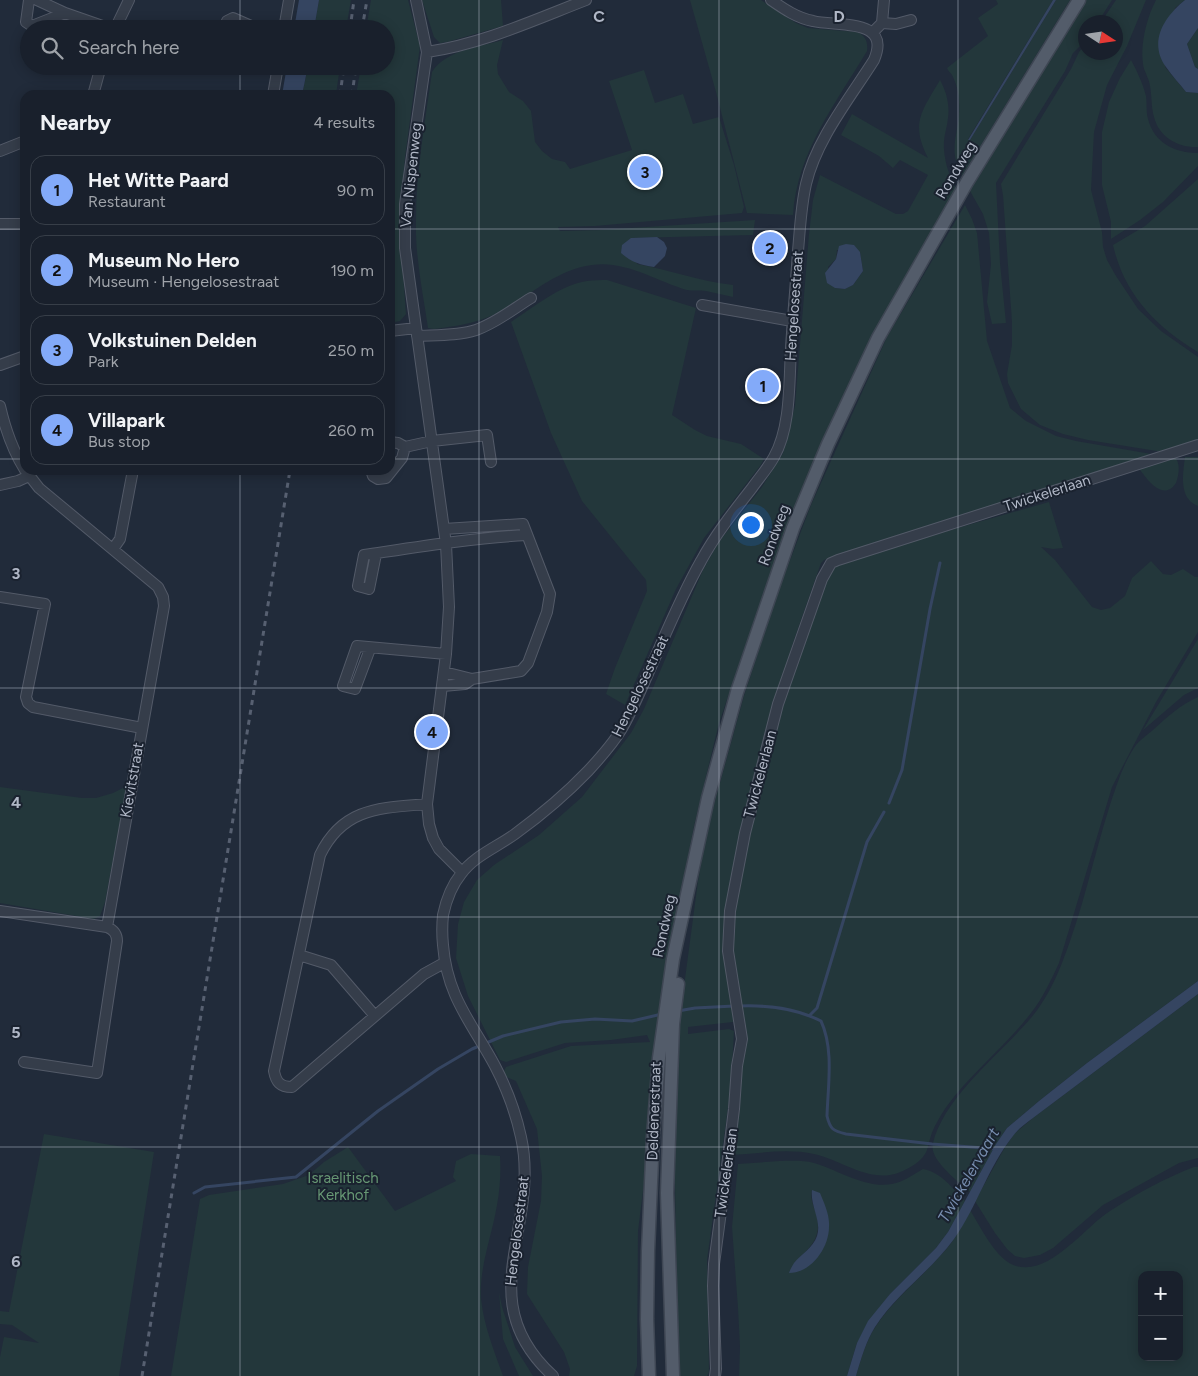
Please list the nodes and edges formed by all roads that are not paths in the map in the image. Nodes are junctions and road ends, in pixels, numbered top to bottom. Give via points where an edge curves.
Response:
1 (29, 0) edge
2 (37, 0) edge
3 (129, 0) edge
4 (289, 0) edge
5 (416, 0) edge
6 (586, 0) edge
7 (771, 0) edge
8 (884, 0) edge
9 (1079, 0) edge
10 (65, 13) junction
11 (26, 20) edge
12 (47, 20) edge
13 (85, 20) edge
14 (119, 20) edge
15 (286, 20) edge
16 (911, 20) dead end
17 (882, 23) junction
18 (872, 33) junction
19 (427, 52) junction
20 (98, 75) edge
21 (276, 75) edge
22 (94, 90) edge
23 (274, 90) edge
24 (20, 143) edge
25 (0, 151) edge
26 (0, 224) edge
27 (20, 224) edge
28 (531, 298) dead end
29 (702, 305) dead end
30 (792, 321) junction
31 (395, 331) edge
32 (417, 332) junction
33 (20, 358) edge
34 (0, 365) edge
35 (0, 406) edge
36 (432, 441) junction
37 (395, 443) edge
38 (1198, 445) edge
39 (405, 447) junction
40 (20, 462) edge
41 (491, 462) dead end
42 (395, 467) edge
43 (22, 475) edge
44 (30, 475) edge
45 (132, 475) edge
46 (373, 475) edge
47 (388, 475) edge
48 (0, 484) edge
49 (444, 529) junction
50 (527, 535) junction
51 (446, 544) junction
52 (113, 549) junction
53 (376, 554) dead end
54 (0, 597) edge
55 (370, 648) dead end
56 (446, 654) junction
57 (444, 672) junction
58 (472, 679) junction
59 (443, 686) junction
60 (142, 728) junction
61 (427, 804) junction
62 (697, 848) junction
63 (462, 872) junction
64 (0, 911) edge
65 (107, 927) junction
66 (299, 955) junction
67 (444, 963) junction
68 (375, 1016) junction
69 (24, 1062) dead end
70 (653, 1137) joint
71 (553, 1376) edge
72 (649, 1376) edge
73 (673, 1376) edge
74 (715, 1376) edge

1 - 11 street
2 - 10 street
3 - 14 street
4 - 15 street
5 - 19 street
6 - 19 street via 480,40
7 - 18 street via 803,19 857,25
8 - 17 street
9 - 62 main road, Rondweg via 967,182 882,329 828,444 793,528 736,692
10 - 12 street
10 - 13 street
16 - 17 street
17 - 18 street
18 - 30 street, Hengelosestraat via 878,46 874,60 822,142 806,184
19 - 32 street, Van Nispenweg via 404,221
20 - 22 street
21 - 23 street
24 - 25 street
26 - 27 street
28 - 32 street via 475,330 463,333
29 - 30 street
30 - 63 street, Hengelosestraat via 786,424 780,445 701,561 620,731 594,764 558,800
31 - 32 street
32 - 36 street, Van Nispenweg
33 - 34 street
35 - 40 street, Kievitstraat
36 - 39 street
36 - 41 street via 487,435
36 - 49 street, Van Nispenweg
37 - 39 street
38 - 74 street, Twickelerlaan via 838,560 831,563 822,579 778,704 745,833 730,911 728,951 742,1039 714,1257
39 - 42 street
43 - 48 street via 18,481
44 - 52 street, Kievitstraat via 39,488
45 - 52 street via 120,539
46 - 47 street via 378,479
49 - 50 street via 523,524
49 - 51 street, Van Nispenweg
50 - 51 street
50 - 58 street via 550,594 547,612 528,662 521,671
51 - 53 street
51 - 56 street, Van Nispenweg via 449,592
52 - 60 street, Kievitstraat via 158,587 163,597
54 - 60 street via 45,604 26,697 28,703 34,707
55 - 56 street
56 - 57 street, Van Nispenweg
57 - 58 street
57 - 59 street, Van Nispenweg
58 - 59 street via 466,684
59 - 61 street, Van Nispenweg
60 - 65 street, Kievitstraat
61 - 63 street, Van Nispenweg via 433,838 439,849
61 - 66 street via 378,808 356,816 326,842 320,855
62 - 70 main road, Rondweg via 673,959 659,1058
62 - 73 main road, Deldenerstraat via 673,1024 667,1193
63 - 67 street, Hengelosestraat via 450,893 444,914
64 - 65 street
65 - 69 street via 115,932 118,941 98,1073
66 - 68 street via 331,965
66 - 68 street via 274,1071 280,1084 292,1087
67 - 68 street via 424,974
67 - 71 street, Hengelosestraat via 453,993 496,1068 520,1132 525,1179 511,1269 511,1306 527,1346
70 - 72 main road, Deldenerstraat via 648,1251

